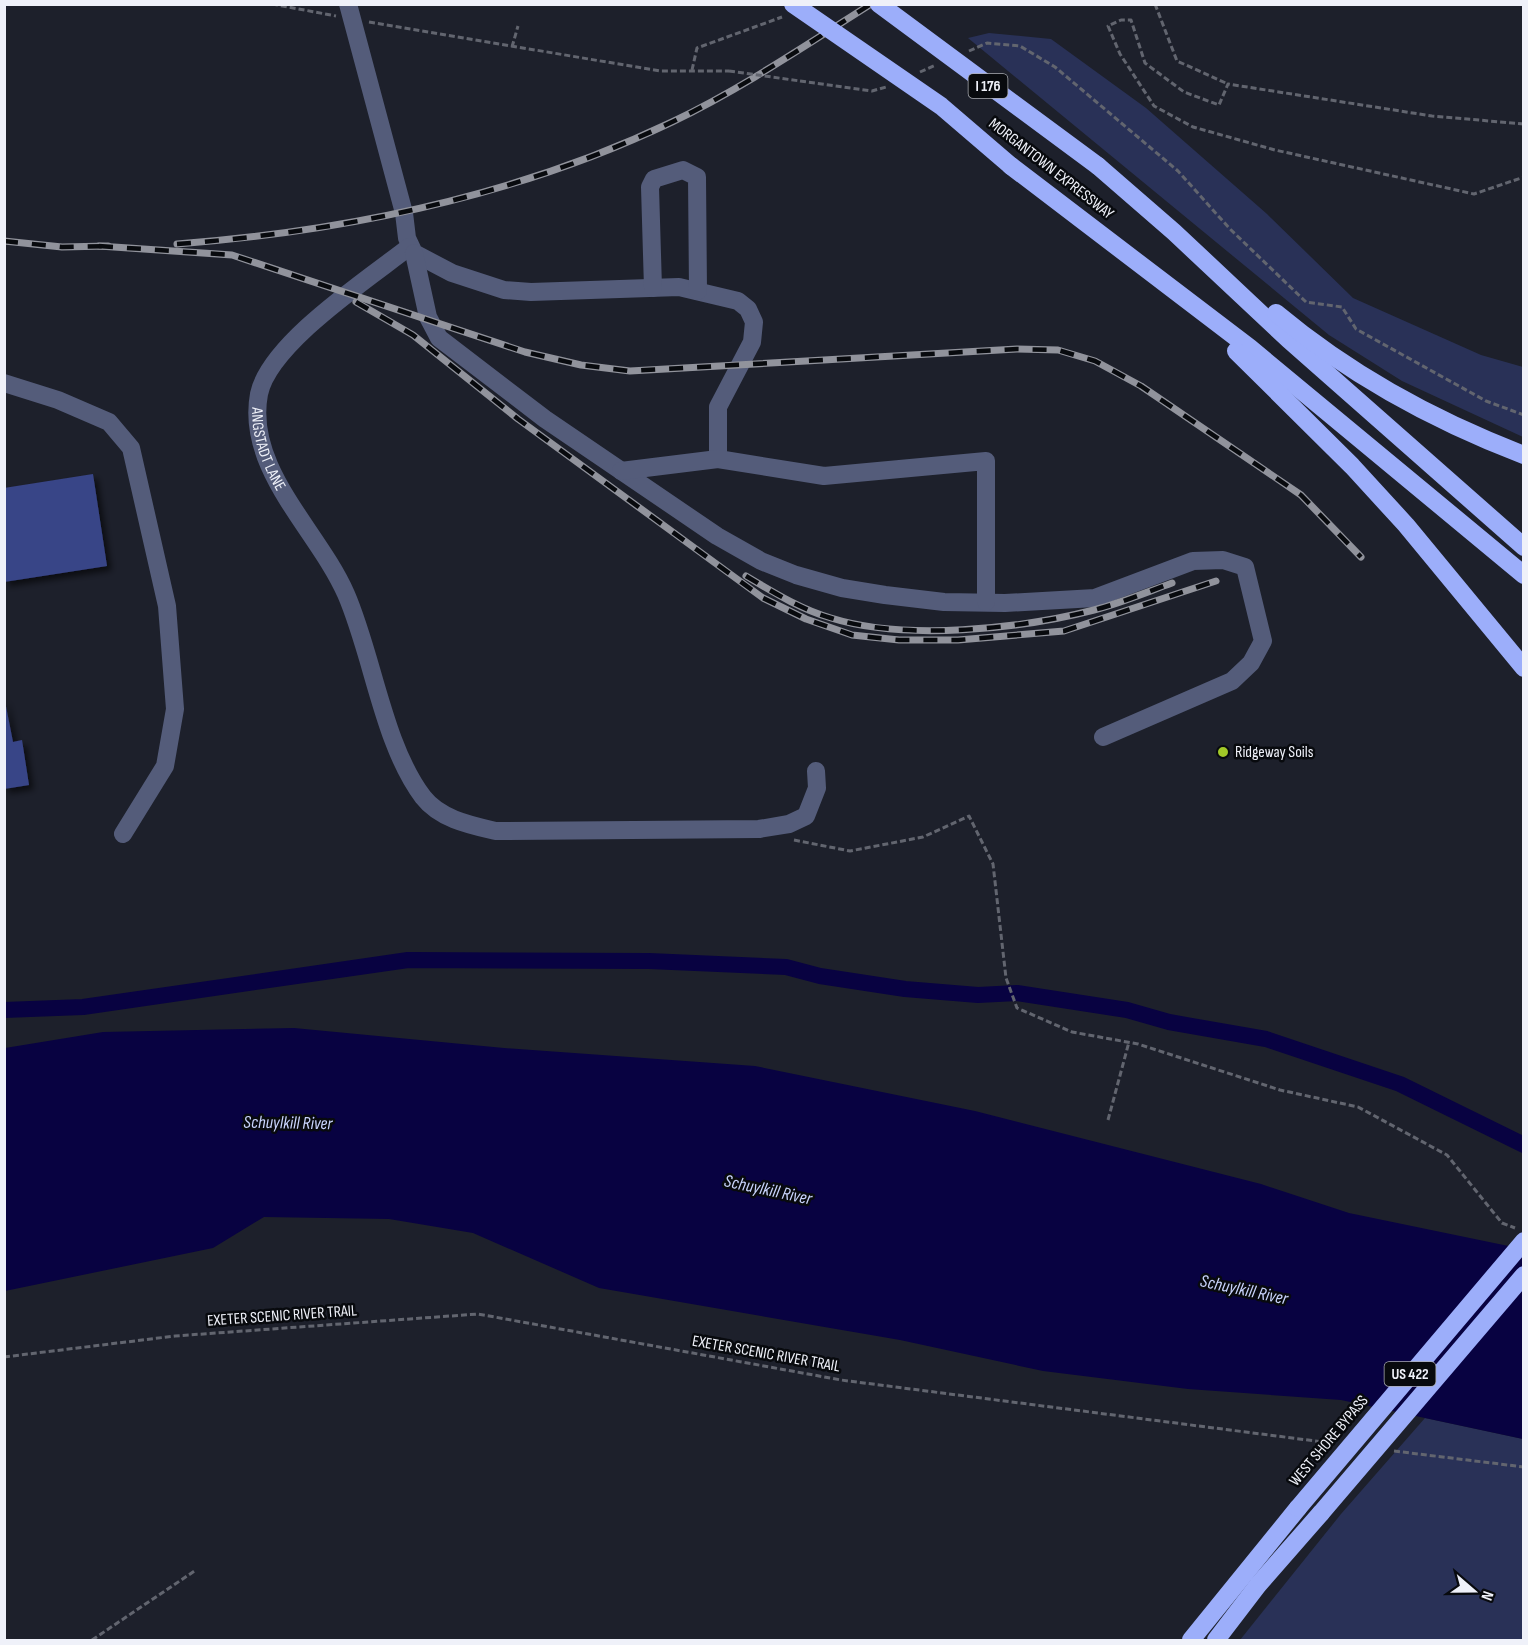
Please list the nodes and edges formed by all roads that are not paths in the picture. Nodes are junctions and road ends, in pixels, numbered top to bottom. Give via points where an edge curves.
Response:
1 (879, 4) edge
2 (788, 10) edge
3 (350, 12) edge
4 (1174, 232) junction
5 (1109, 238) junction
6 (412, 250) junction
7 (653, 288) junction
8 (698, 291) junction
9 (4, 383) edge
10 (1524, 455) edge
11 (718, 459) junction
12 (621, 471) junction
13 (1524, 547) edge
14 (1524, 575) edge
15 (986, 602) junction
16 (1524, 668) edge
17 (1102, 737) dead end
18 (816, 771) dead end
19 (123, 834) dead end
20 (1524, 1232) edge
21 (1524, 1241) edge
22 (1524, 1275) edge
23 (1486, 1284) junction
24 (1191, 1641) edge
25 (1216, 1641) edge

1 - 4 highway, MORGANTOWN EXPRESSWAY / I 176, bridge via 1098,166
2 - 5 highway, MORGANTOWN EXPRESSWAY / I 176, bridge via 941,106 1011,166
3 - 6 lane
4 - 10 highway via 1286,322 1375,382 1451,424
4 - 13 highway via 1288,339
5 - 14 highway via 1250,348
5 - 16 highway via 1251,364 1352,466
6 - 7 lane via 452,273 504,290
6 - 12 lane via 428,317 439,338 544,419
6 - 18 lane, ANGSTADT LANE via 289,342 272,363 260,391 256,416 262,447 291,506 345,591 368,651 391,733 424,799 461,822 496,831 759,829 789,824 806,816 817,788
7 - 8 lane
7 - 8 lane via 650,187 654,179 683,170 698,177
8 - 11 lane via 738,301 748,309 754,322 752,342 718,407
9 - 19 lane via 109,422 130,448 136,468 167,606 176,709 165,766
11 - 12 lane
11 - 15 lane via 824,476 986,461
12 - 15 lane via 717,536 796,575 885,595
15 - 17 lane via 1095,598 1193,561 1223,560 1245,567 1263,640 1251,663 1232,681
20 - 23 highway, bridge
21 - 23 highway, WEST SHORE BYPASS / US 422, bridge
22 - 25 highway, US 422, bridge via 1258,1585
23 - 24 highway, WEST SHORE BYPASS / US 422, bridge

